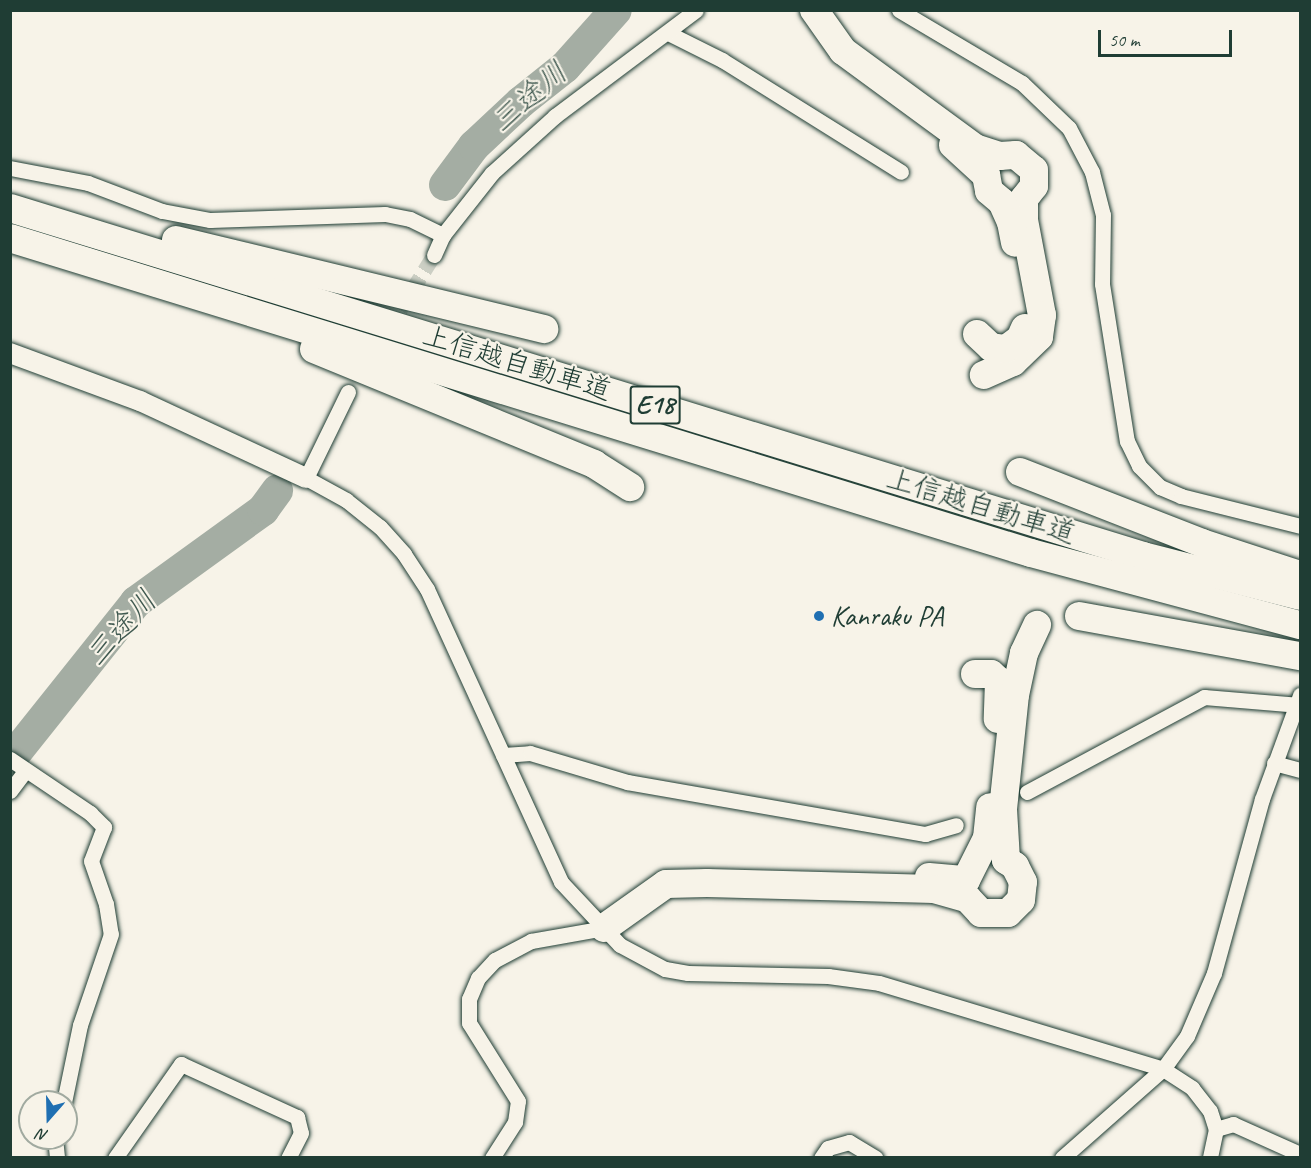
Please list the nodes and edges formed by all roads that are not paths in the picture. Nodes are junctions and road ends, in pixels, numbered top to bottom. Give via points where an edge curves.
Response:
1 (696, 10) edge
2 (804, 10) edge
3 (814, 10) edge
4 (899, 10) edge
5 (670, 34) junction
6 (10, 168) edge
7 (901, 172) dead end
8 (10, 201) edge
9 (10, 207) edge
10 (443, 235) junction
11 (10, 238) edge
12 (10, 243) edge
13 (434, 255) tunnel mouth
14 (544, 329) dead end
15 (977, 334) dead end
16 (10, 353) edge
17 (984, 375) dead end
18 (348, 392) dead end
19 (1020, 472) dead end
20 (306, 478) junction
21 (630, 487) dead end
22 (1300, 526) edge
23 (1300, 575) edge
24 (1300, 596) edge
25 (1079, 616) dead end
26 (1037, 625) dead end
27 (1300, 625) edge
28 (1300, 657) edge
29 (975, 674) dead end
30 (1298, 701) edge
31 (503, 755) junction
32 (10, 759) edge
33 (1275, 763) junction
34 (24, 770) junction
35 (1300, 770) edge
36 (10, 791) edge
37 (1027, 792) dead end
38 (956, 825) dead end
39 (604, 928) junction
40 (1163, 1069) junction
41 (66, 1090) edge
42 (1216, 1129) junction
43 (1300, 1154) edge
44 (116, 1158) edge
45 (288, 1158) edge
46 (492, 1158) edge
47 (821, 1158) edge
48 (876, 1158) edge
49 (1062, 1158) edge
50 (1210, 1158) edge

1 - 5 street
2 - 15 highway via 831,57 969,157 986,175 989,191 1002,202 1011,222 1027,310 1025,327 1020,339 1006,349 991,347
3 - 17 highway via 843,51 975,148 1000,156 1016,154 1034,170 1034,186 1024,199 1024,220 1042,315 1039,337 1012,362
4 - 22 street via 1022,83 1074,137 1092,172 1103,214 1102,284 1127,441 1139,466 1160,487 1181,496
5 - 7 street via 722,60
5 - 10 street via 555,116 492,173
6 - 10 street via 88,183 162,211 210,220 386,214 410,219
8 - 14 highway
9 - 24 highway, 上信越自動車道 / E18 via 1133,553
10 - 13 street
11 - 27 highway, 上信越自動車道 / E18 via 1031,553
12 - 21 highway via 326,353 594,464
16 - 20 street via 140,401
18 - 20 street
19 - 23 highway via 1202,543
20 - 31 street via 371,520 404,554 426,589
25 - 28 highway
26 - 39 highway via 1024,653 1015,695 1004,798 1002,834 1006,860 1015,866 1023,882 1021,900 1008,913 981,913 968,899 934,889 666,884
29 - 39 highway via 991,674 999,681 1000,698 987,838 966,880 669,871 629,890
30 - 33 street
30 - 37 street via 1204,697
31 - 38 street via 530,753 627,782 925,834
31 - 39 street via 561,882
32 - 34 street
33 - 35 street
33 - 40 street via 1214,973 1187,1036
34 - 36 street
34 - 41 street via 90,813 104,827 91,861 106,904 111,934 80,1025
39 - 40 street via 620,945 665,969 688,973 828,976 879,983
39 - 46 street via 531,941 495,960 478,978 469,999 469,1023 518,1101 515,1122
40 - 42 street via 1192,1088 1210,1112
40 - 49 street
42 - 43 street via 1233,1124
42 - 50 street
44 - 45 street via 181,1064 297,1117 301,1133
47 - 48 street via 828,1148 849,1142

